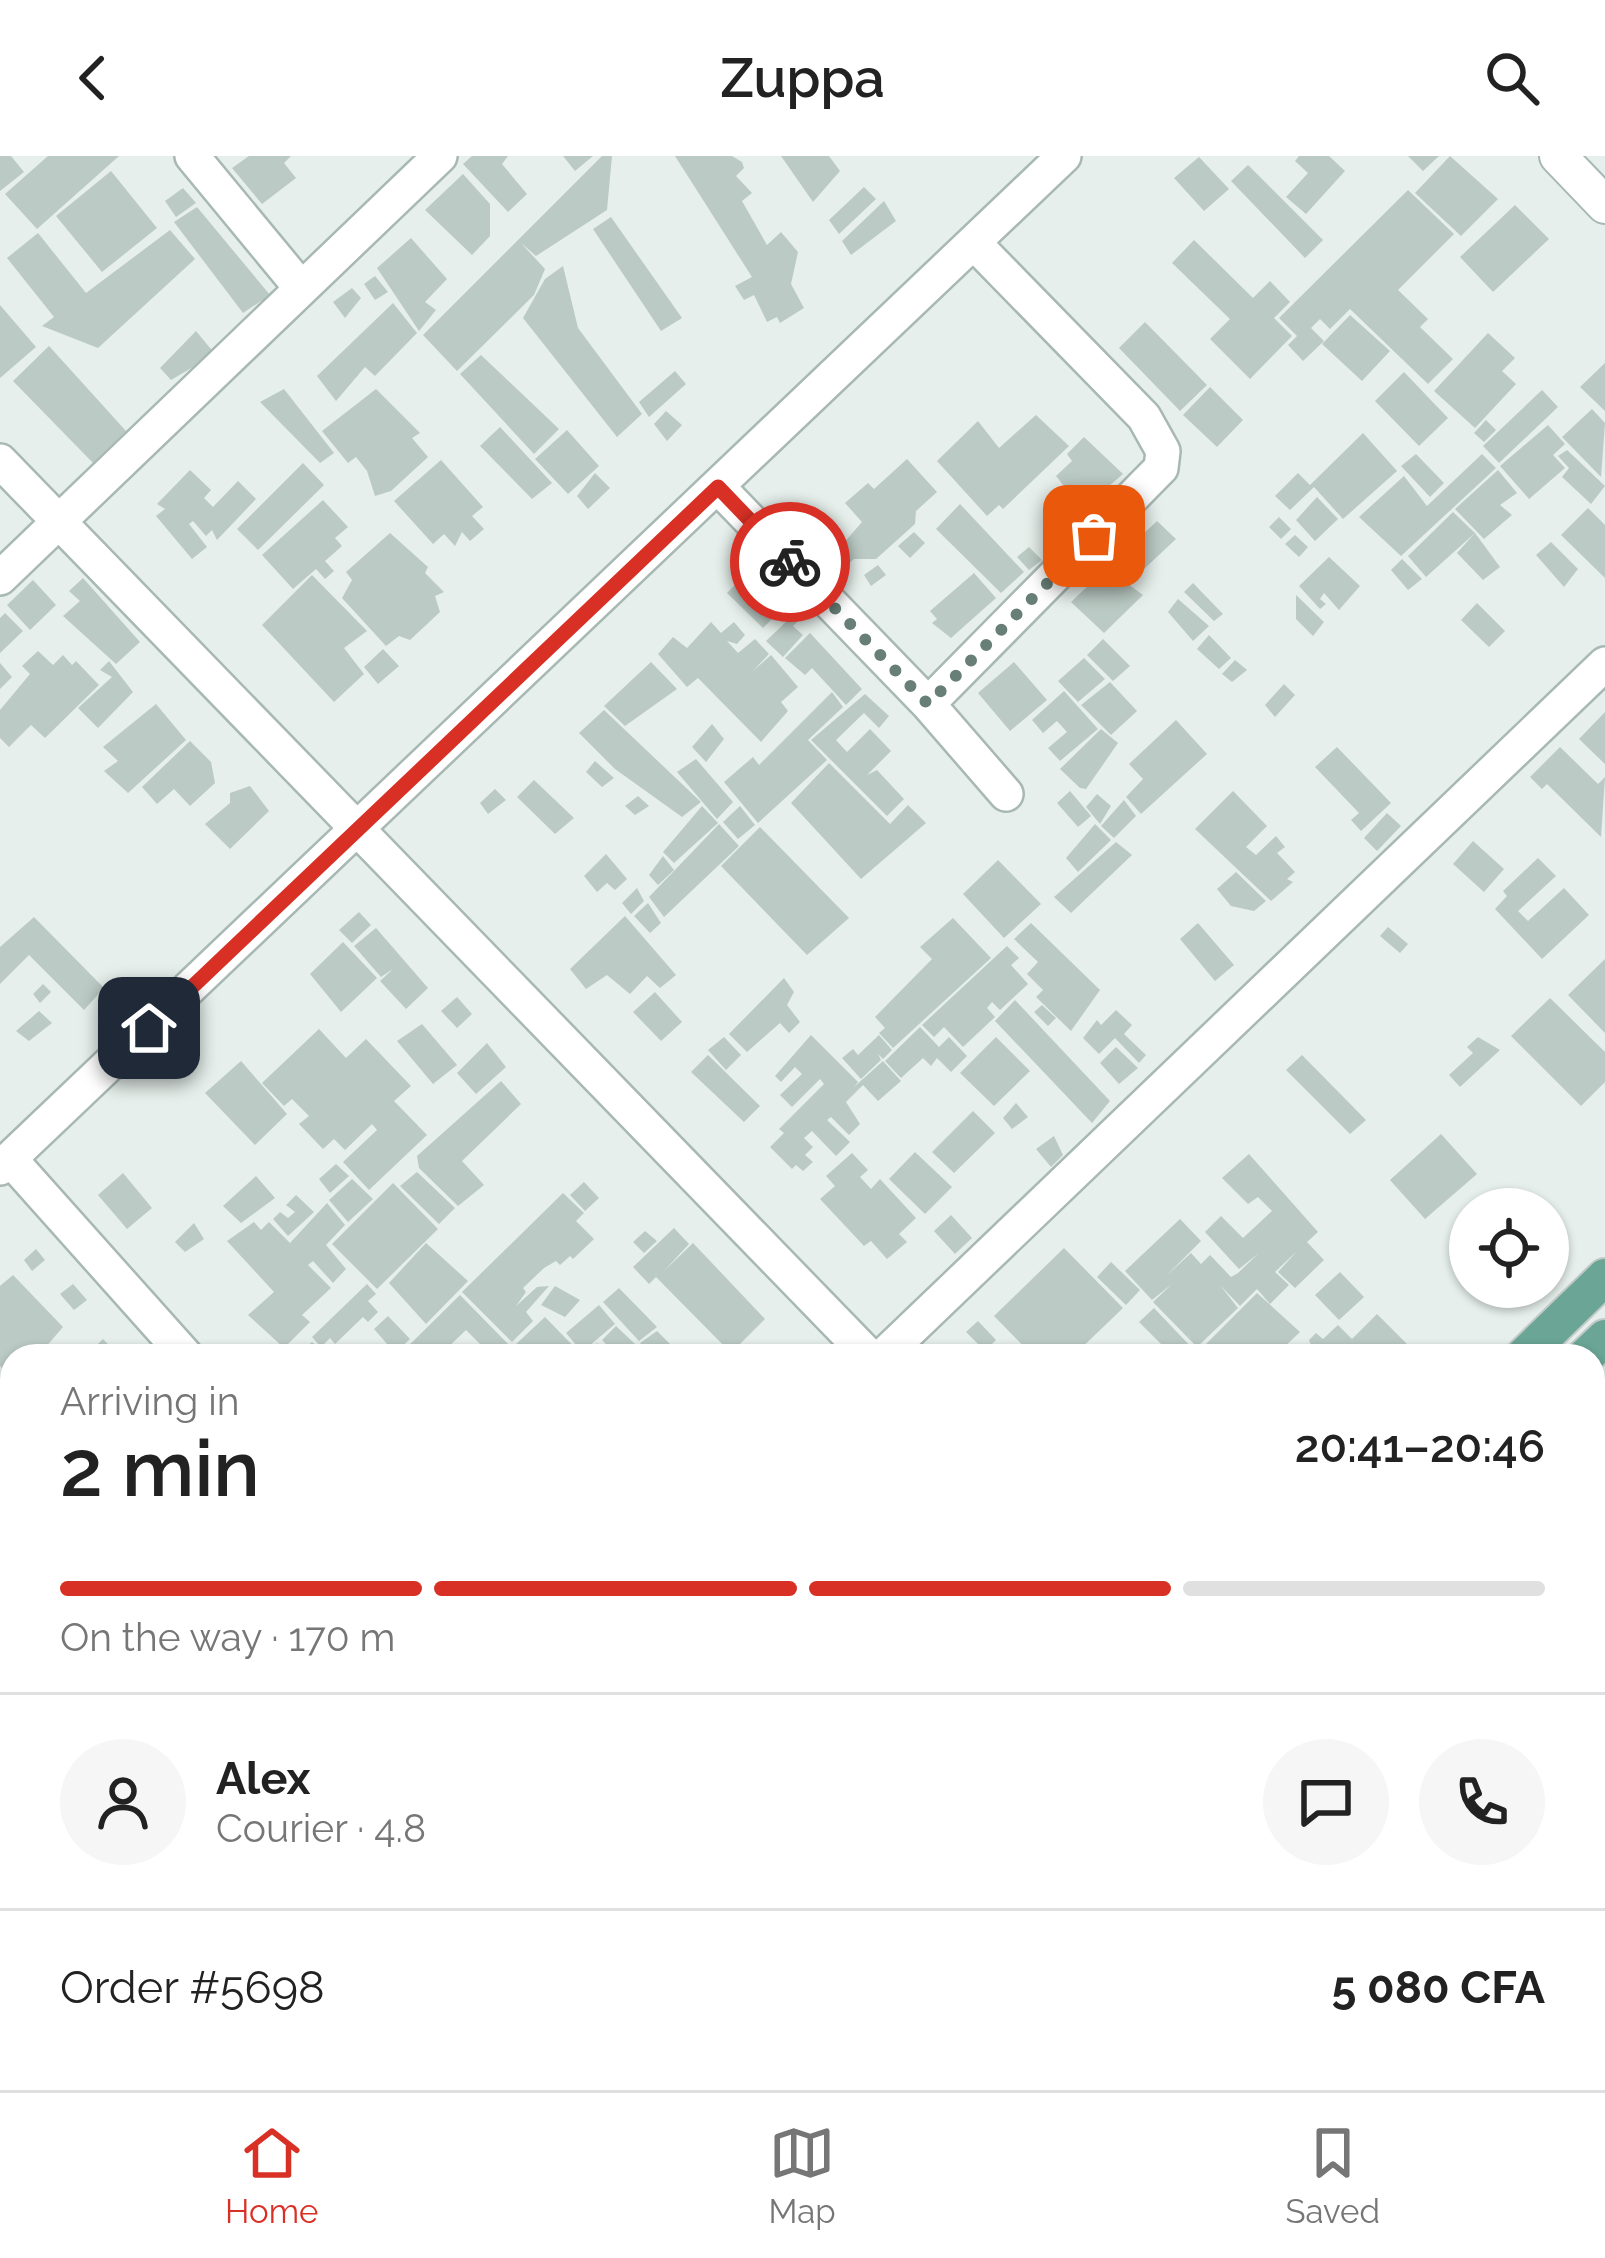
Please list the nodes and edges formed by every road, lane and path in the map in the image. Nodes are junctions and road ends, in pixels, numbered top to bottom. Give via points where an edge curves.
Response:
1 (192, 156) edge
2 (440, 156) edge
3 (1064, 156) edge
4 (1558, 156) edge
5 (1605, 205) edge
6 (974, 243) junction
7 (301, 288) junction
8 (0, 461) edge
9 (718, 487) junction
10 (56, 520) junction
11 (0, 578) edge
12 (1605, 664) edge
13 (928, 704) junction
14 (1006, 794) dead end
15 (358, 832) junction
16 (5, 1163) edge
17 (1605, 1276) edge
18 (175, 1344) edge
19 (857, 1344) edge
20 (896, 1344) edge
21 (1536, 1344) edge

1 - 7 street
2 - 7 street
3 - 6 street
4 - 5 street
6 - 9 street
6 - 13 street via 1144,417 1163,452 1161,469
7 - 10 street
8 - 10 street
9 - 13 street
9 - 15 street
10 - 11 street
10 - 15 street
12 - 20 street
13 - 14 street
15 - 16 street
15 - 19 street
16 - 18 street
17 - 21 main road

